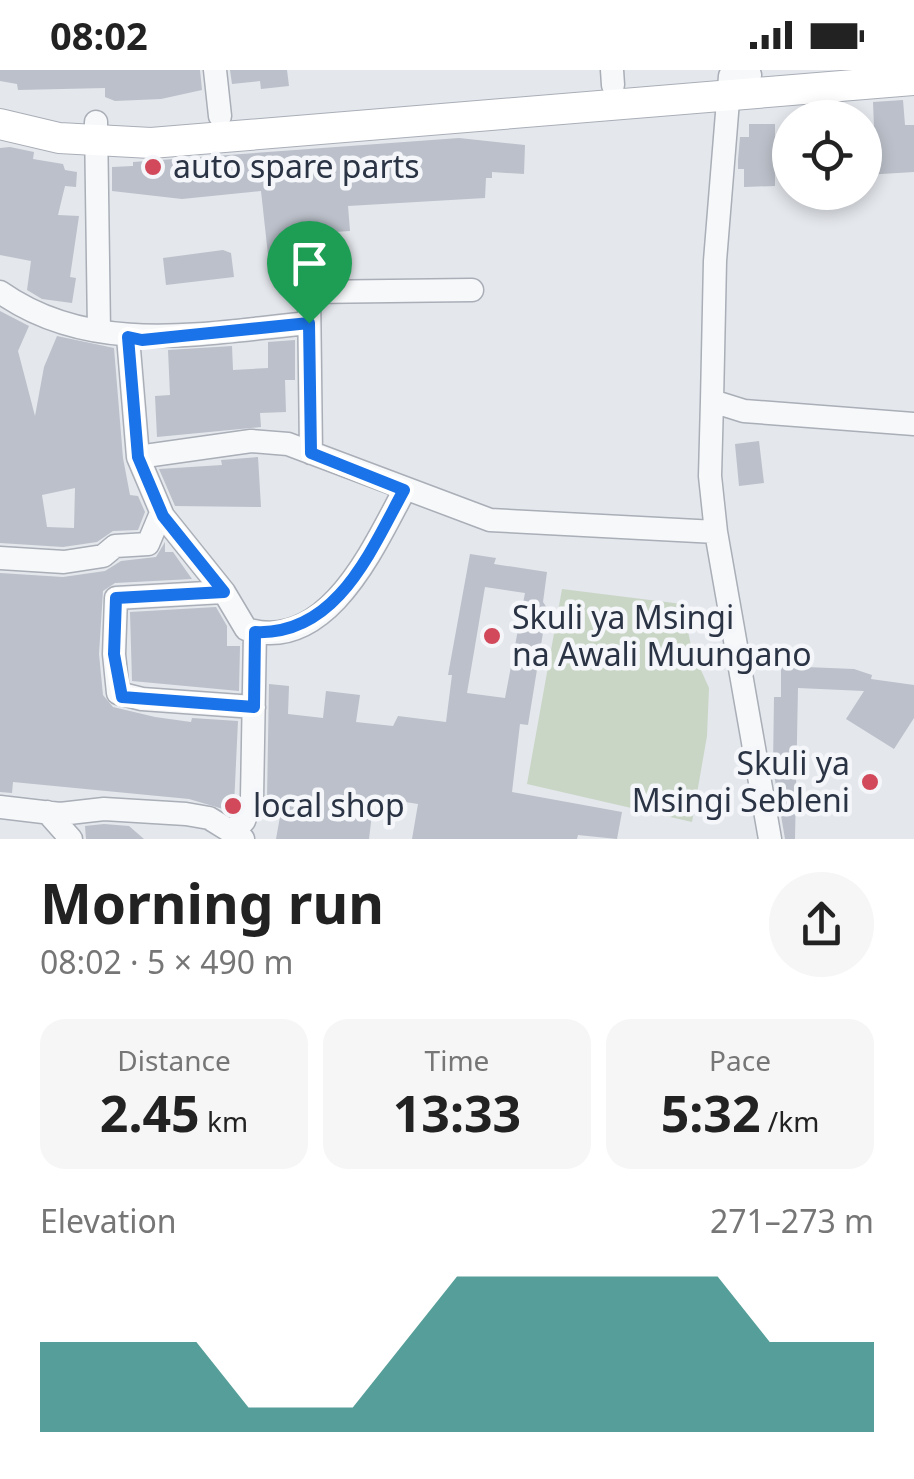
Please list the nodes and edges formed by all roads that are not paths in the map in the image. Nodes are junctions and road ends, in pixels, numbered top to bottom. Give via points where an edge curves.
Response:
1 (215, 70) edge
2 (810, 70) edge
3 (612, 77) edge
4 (739, 79) edge
5 (914, 80) edge
6 (0, 103) edge
7 (220, 116) junction
8 (0, 124) edge
9 (96, 132) junction
10 (472, 290) dead end
11 (0, 292) edge
12 (309, 323) junction
13 (99, 332) junction
14 (128, 337) junction
15 (712, 401) junction
16 (914, 424) edge
17 (311, 453) junction
18 (138, 457) junction
19 (404, 490) junction
20 (162, 513) junction
21 (716, 532) junction
22 (0, 558) edge
23 (224, 592) junction
24 (255, 632) junction
25 (254, 707) junction
26 (0, 807) edge
27 (47, 812) junction
28 (237, 835) edge
29 (70, 839) edge
30 (770, 839) edge

1 - 7 street
2 - 4 main road
3 - 4 main road
3 - 7 main road
4 - 5 main road
4 - 9 main road via 151,143
4 - 15 street via 715,261
6 - 9 main road
7 - 9 main road
8 - 9 main road
9 - 13 street
10 - 12 street via 309,292
11 - 13 street
12 - 14 street
12 - 17 street
13 - 14 street
14 - 18 street
15 - 16 street via 744,411
15 - 21 street
17 - 18 street via 251,441
17 - 19 street
18 - 20 street
19 - 21 street via 490,520
19 - 24 street via 355,579 316,616 288,629
20 - 22 street via 148,544 64,562
20 - 23 street
21 - 30 street
23 - 24 street via 246,629
23 - 25 street via 116,598 118,693
24 - 25 street
25 - 28 street via 252,798
26 - 27 street
27 - 28 street via 186,814 209,818
27 - 29 street

